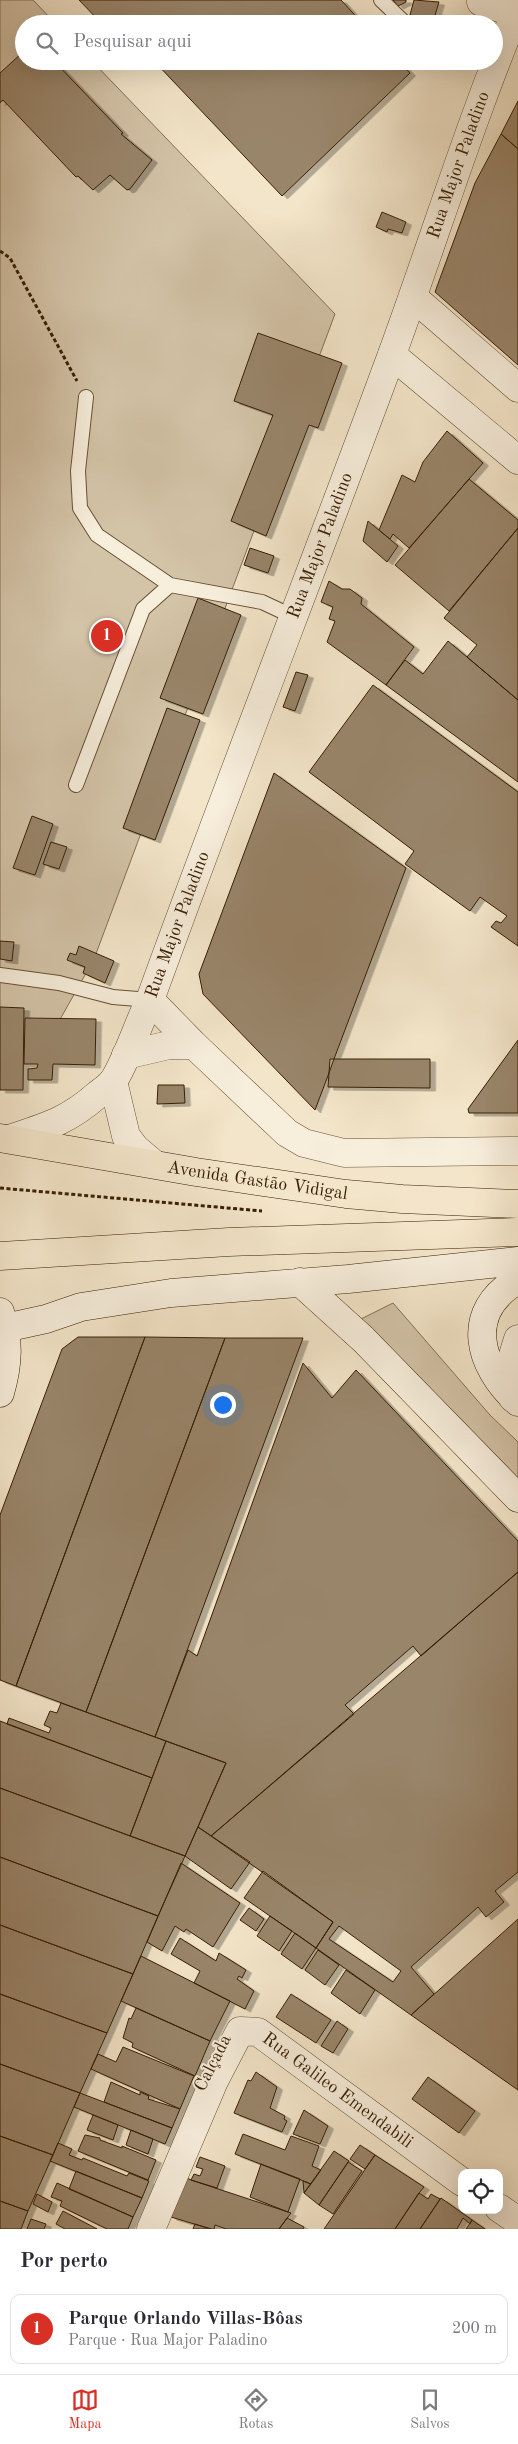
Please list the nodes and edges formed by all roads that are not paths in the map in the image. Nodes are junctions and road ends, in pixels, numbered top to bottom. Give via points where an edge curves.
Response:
1 (381, 0) edge
2 (478, 1) edge
3 (517, 10) edge
4 (397, 15) edge
5 (503, 32) edge
6 (480, 70) edge
7 (413, 297) junction
8 (392, 355) junction
9 (518, 388) edge
10 (86, 396) road end
11 (518, 460) edge
12 (170, 585) junction
13 (294, 617) junction
14 (76, 785) dead end
15 (0, 975) edge
16 (150, 1000) junction
17 (194, 1045) junction
18 (126, 1056) junction
19 (113, 1081) junction
20 (4, 1138) edge
21 (518, 1151) edge
22 (154, 1164) junction
23 (518, 1204) edge
24 (518, 1232) edge
25 (0, 1256) edge
26 (518, 1261) edge
27 (518, 1280) edge
28 (300, 1282) junction
29 (2, 1323) edge
30 (518, 1339) edge
31 (0, 1393) edge
32 (515, 1400) edge
33 (518, 1498) edge
34 (458, 2179) edge
35 (503, 2211) edge
36 (518, 2221) edge
37 (151, 2229) edge

1 - 4 lane
2 - 3 street
3 - 5 street, Rua Major Paladino
6 - 7 street, Rua Major Paladino
7 - 8 street, Rua Major Paladino
7 - 9 street
8 - 11 street
8 - 13 street, Rua Major Paladino
10 - 12 lane via 78,470 80,508 98,535
12 - 13 lane via 262,602
12 - 14 lane via 143,609
13 - 16 street, Rua Major Paladino via 222,800
15 - 16 lane via 59,983 113,997
16 - 17 street
16 - 18 street, Rua Major Paladino
17 - 18 street via 169,1045
17 - 21 street via 287,1132 322,1149 344,1153
18 - 19 street, Rua Major Paladino
19 - 20 street, Rua Major Paladino via 58,1124
19 - 22 street via 126,1136
20 - 22 highway, Avenida Gastão Vidigal
22 - 23 highway, Avenida Gastão Vidigal via 346,1194
24 - 25 highway via 229,1242
26 - 28 street
27 - 32 street via 484,1314 481,1333 483,1351 494,1373
28 - 29 street via 117,1300 81,1307 46,1319
28 - 33 street via 363,1339
29 - 31 street via 8,1346
30 - 32 street via 510,1365
34 - 37 street, Rua Galileo Emendabili via 258,2032 240,2031 214,2081
35 - 36 street

